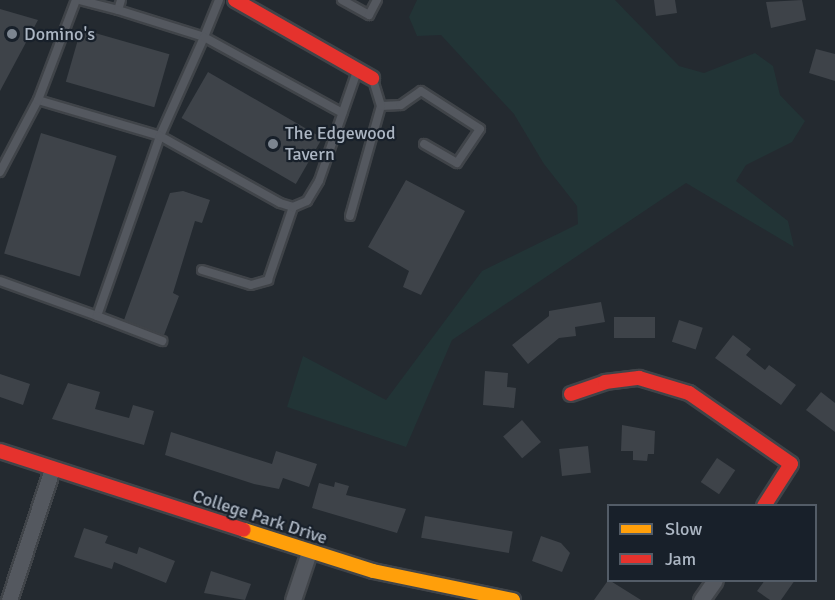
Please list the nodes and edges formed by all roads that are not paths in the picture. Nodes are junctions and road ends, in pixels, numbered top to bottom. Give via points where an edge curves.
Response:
1 (78, 0) edge
2 (121, 0) edge
3 (219, 0) edge
4 (234, 0) edge
5 (342, 0) edge
6 (377, 0) edge
7 (118, 10) junction
8 (204, 37) junction
9 (358, 70) junction
10 (372, 78) joint
11 (38, 100) junction
12 (381, 106) junction
13 (342, 112) junction
14 (160, 136) junction
15 (424, 144) dead end
16 (0, 172) edge
17 (293, 207) junction
18 (350, 216) dead end
19 (202, 270) dead end
20 (0, 281) edge
21 (97, 316) junction
22 (162, 341) dead end
23 (571, 394) dead end
24 (0, 452) edge
25 (52, 469) junction
26 (765, 504) edge
27 (309, 552) junction
28 (714, 582) edge
29 (9, 600) edge
30 (293, 600) edge
31 (513, 600) edge
32 (701, 600) edge

1 - 7 lane
1 - 11 lane
2 - 7 lane
3 - 8 lane
4 - 9 street
5 - 6 lane via 369,15
7 - 8 lane
8 - 13 lane
8 - 14 lane
9 - 10 street
9 - 13 lane
10 - 12 lane
11 - 14 lane
11 - 16 lane
12 - 15 lane via 401,105 421,91 480,129 457,164
12 - 18 lane
13 - 17 lane via 319,181 307,201
14 - 17 lane
14 - 21 lane
17 - 19 lane via 268,280 251,285
20 - 21 lane
21 - 22 lane
23 - 26 street via 605,382 639,378 689,393 791,464
24 - 25 street, College Park Drive
25 - 27 street, College Park Drive
25 - 29 street
27 - 30 street
27 - 31 street, College Park Drive
28 - 32 street

